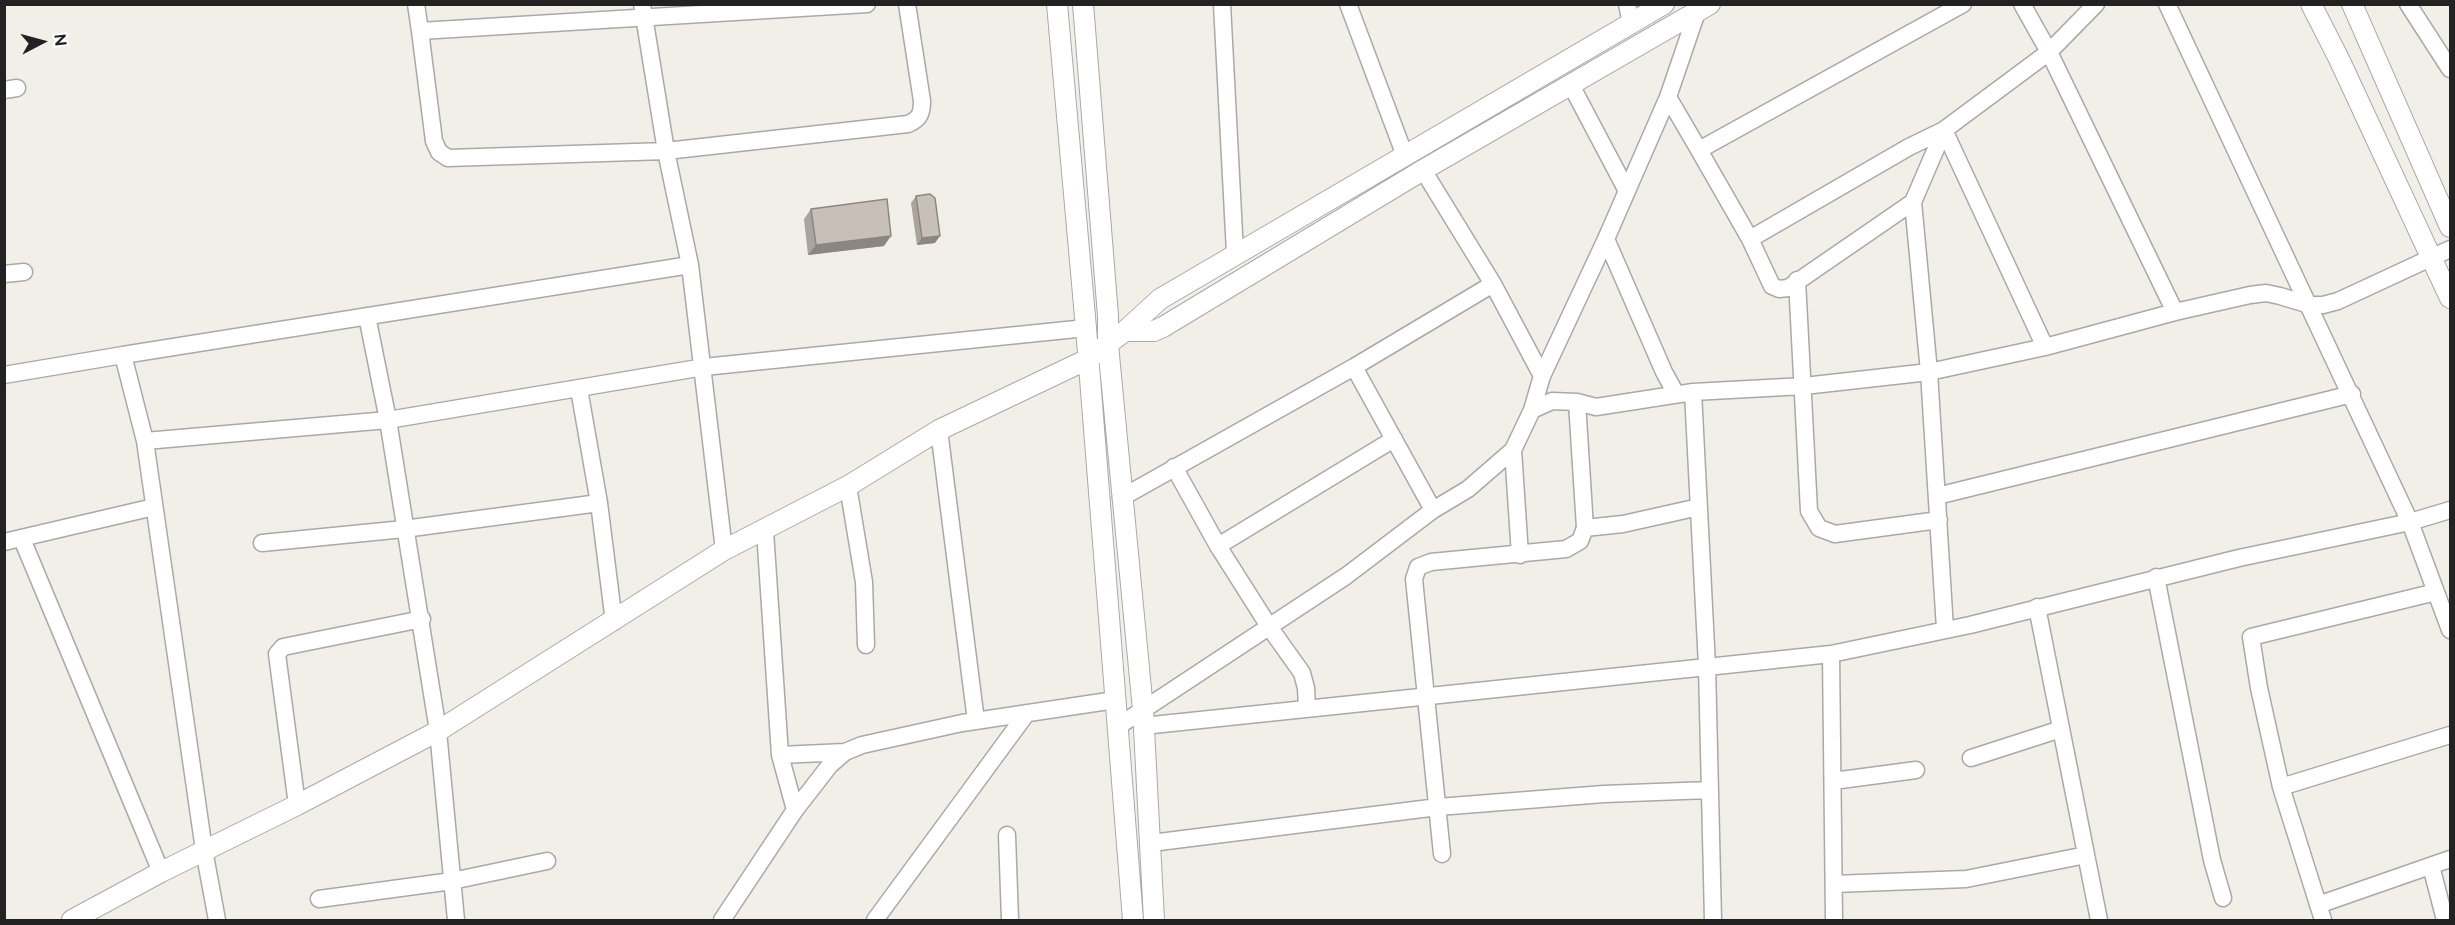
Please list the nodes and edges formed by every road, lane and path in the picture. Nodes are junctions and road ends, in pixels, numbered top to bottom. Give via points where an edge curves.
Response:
1 (416, 4) edge
2 (867, 4) edge
3 (907, 4) edge
4 (1057, 4) edge
5 (1083, 4) edge
6 (1222, 4) edge
7 (1348, 4) edge
8 (1664, 4) edge
9 (1963, 4) edge
10 (2022, 4) edge
11 (2096, 4) edge
12 (2167, 4) edge
13 (2311, 4) edge
14 (2408, 4) edge
15 (2352, 5) edge
16 (1703, 7) edge
17 (643, 12) edge
18 (1629, 14) edge
19 (420, 32) junction
20 (2049, 52) junction
21 (2451, 69) edge
22 (1571, 85) junction
23 (1668, 97) junction
24 (1944, 130) junction
25 (1699, 150) junction
26 (666, 151) junction
27 (1404, 156) junction
28 (1423, 170) junction
29 (1627, 191) junction
30 (1913, 202) junction
31 (2451, 227) edge
32 (1606, 239) junction
33 (1750, 239) junction
34 (2451, 249) edge
35 (1235, 253) junction
36 (2430, 258) junction
37 (690, 265) junction
38 (24, 272) dead end
39 (4, 274) edge
40 (1797, 280) junction
41 (1493, 284) junction
42 (2451, 298) edge
43 (2310, 305) junction
44 (2175, 312) junction
45 (367, 316) junction
46 (1086, 328) junction
47 (1125, 331) junction
48 (1108, 345) junction
49 (2045, 347) junction
50 (123, 355) junction
51 (1088, 359) junction
52 (1354, 367) junction
53 (704, 368) junction
54 (1929, 372) junction
55 (4, 375) edge
56 (1542, 376) junction
57 (1804, 386) junction
58 (579, 389) junction
59 (1684, 393) junction
60 (2352, 394) junction
61 (1577, 402) junction
62 (1532, 410) junction
63 (388, 420) junction
64 (939, 430) junction
65 (1394, 439) junction
66 (145, 441) junction
67 (1513, 450) junction
68 (1174, 467) junction
69 (848, 486) junction
70 (1937, 496) junction
71 (1121, 498) junction
72 (599, 503) junction
73 (154, 507) junction
74 (1699, 507) junction
75 (1433, 510) junction
76 (2451, 510) edge
77 (1939, 520) junction
78 (2410, 522) junction
79 (1585, 528) junction
80 (404, 529) junction
81 (765, 531) junction
82 (22, 539) junction
83 (4, 542) edge
84 (262, 543) dead end
85 (1218, 546) junction
86 (724, 550) junction
87 (1520, 555) junction
88 (2156, 577) junction
89 (2436, 592) junction
90 (2037, 607) junction
91 (422, 619) junction
92 (614, 622) junction
93 (2449, 623) edge
94 (1270, 628) junction
95 (1945, 629) junction
96 (866, 645) dead end
97 (1831, 654) junction
98 (1707, 666) junction
99 (1426, 698) junction
100 (1115, 700) junction
101 (1307, 709) junction
102 (1027, 714) junction
103 (1143, 718) junction
104 (976, 721) junction
105 (1117, 727) junction
106 (2061, 729) junction
107 (438, 731) junction
108 (2451, 735) edge
109 (845, 752) junction
110 (780, 756) junction
111 (1971, 758) dead end
112 (1916, 770) dead end
113 (1833, 781) junction
114 (2281, 787) junction
115 (1709, 790) junction
116 (297, 805) junction
117 (1438, 807) junction
118 (795, 810) junction
119 (1007, 835) dead end
120 (1151, 843) junction
121 (204, 850) junction
122 (1442, 854) dead end
123 (2086, 855) junction
124 (2451, 859) edge
125 (547, 861) dead end
126 (2431, 866) junction
127 (161, 872) junction
128 (452, 881) junction
129 (1834, 884) junction
130 (2223, 897) dead end
131 (320, 899) dead end
132 (2321, 913) edge
133 (72, 921) edge
134 (217, 921) edge
135 (456, 921) edge
136 (722, 921) edge
137 (876, 921) edge
138 (1010, 921) edge
139 (1133, 921) edge
140 (1154, 921) edge
141 (1713, 921) edge
142 (1834, 921) edge
143 (2099, 921) edge
144 (2445, 921) edge

1 - 19 street
2 - 17 street
3 - 26 street via 922,101 922,112 916,121
4 - 46 street
5 - 48 street
6 - 35 street
7 - 27 street
8 - 18 street
9 - 25 street
10 - 20 street
11 - 20 street
12 - 43 street
13 - 36 street
14 - 21 street
15 - 31 street
16 - 22 street
16 - 23 street
17 - 19 street
17 - 26 street
18 - 27 street
19 - 26 street via 434,141 439,152 448,158
20 - 24 street
20 - 44 street
22 - 28 street
22 - 29 street
23 - 25 street
23 - 29 street
24 - 30 street
24 - 33 street
24 - 49 street
25 - 33 street
26 - 37 street
27 - 35 street
28 - 41 street
28 - 47 street via 1163,327 1154,331
29 - 32 street
30 - 40 street
30 - 54 street
32 - 56 street
32 - 59 street via 1664,372
33 - 40 street via 1773,286 1788,288
34 - 36 street
35 - 47 street via 1160,299
36 - 42 street
36 - 43 street via 2338,301
37 - 45 street
37 - 53 street
38 - 39 street
40 - 57 street
41 - 52 street
41 - 56 street
43 - 44 street via 2266,293
43 - 60 street
44 - 49 street
45 - 50 street
45 - 63 street
46 - 51 street
46 - 53 street
47 - 48 street
48 - 51 street
48 - 71 street
49 - 54 street
50 - 55 street
50 - 66 street
51 - 64 street
51 - 100 street
52 - 65 street
52 - 68 street
53 - 58 street
53 - 86 street
54 - 57 street
54 - 70 street
56 - 62 street
57 - 59 street
57 - 77 street via 1809,511 1819,528 1835,534
58 - 63 street
58 - 72 street
59 - 61 street via 1596,407
59 - 74 street
60 - 70 street
60 - 78 street
61 - 62 street via 1552,401
61 - 79 street
62 - 67 street
63 - 66 street
63 - 80 street
64 - 69 street
64 - 104 street
65 - 75 street
65 - 85 street
66 - 73 street
67 - 75 street via 1468,489
67 - 87 street
68 - 71 street
68 - 85 street
69 - 81 street
69 - 96 street via 864,582
70 - 77 street
71 - 103 street
72 - 80 street
72 - 92 street
73 - 82 street
73 - 121 street
74 - 79 street
74 - 98 street
75 - 94 street
76 - 78 street
77 - 95 street
78 - 88 street
78 - 89 street
79 - 87 street via 1580,541 1566,549
80 - 84 street
80 - 91 street
81 - 86 street
81 - 110 street
82 - 83 street
82 - 127 street
85 - 94 street
86 - 92 street
87 - 99 street via 1431,562 1418,567 1414,579 1415,604
88 - 90 street
88 - 130 street via 2212,860
89 - 93 street
89 - 114 street via 2252,638
90 - 95 street
90 - 106 street
91 - 107 street
91 - 116 street via 283,647 277,654
92 - 107 street
94 - 101 street via 1302,673
94 - 103 street
95 - 97 street
97 - 98 street
97 - 113 street
98 - 99 street
98 - 115 street
99 - 101 street
99 - 117 street
100 - 102 street
100 - 105 street
101 - 103 street
102 - 104 street
102 - 137 street
103 - 105 street
103 - 120 street
104 - 109 street
105 - 139 street
106 - 111 street
106 - 123 street
107 - 116 street
107 - 128 street
108 - 114 street
109 - 110 street
109 - 118 street
110 - 118 street
112 - 113 street
113 - 129 street
114 - 132 street
115 - 117 street
115 - 141 street
116 - 121 street
117 - 120 street
117 - 122 street
118 - 136 street
119 - 138 street
120 - 140 street
121 - 127 street
121 - 134 street
123 - 129 street via 1966,879
123 - 143 street
124 - 126 street
125 - 128 street
126 - 132 street
126 - 144 street
127 - 133 street
128 - 131 street
128 - 135 street
129 - 142 street

